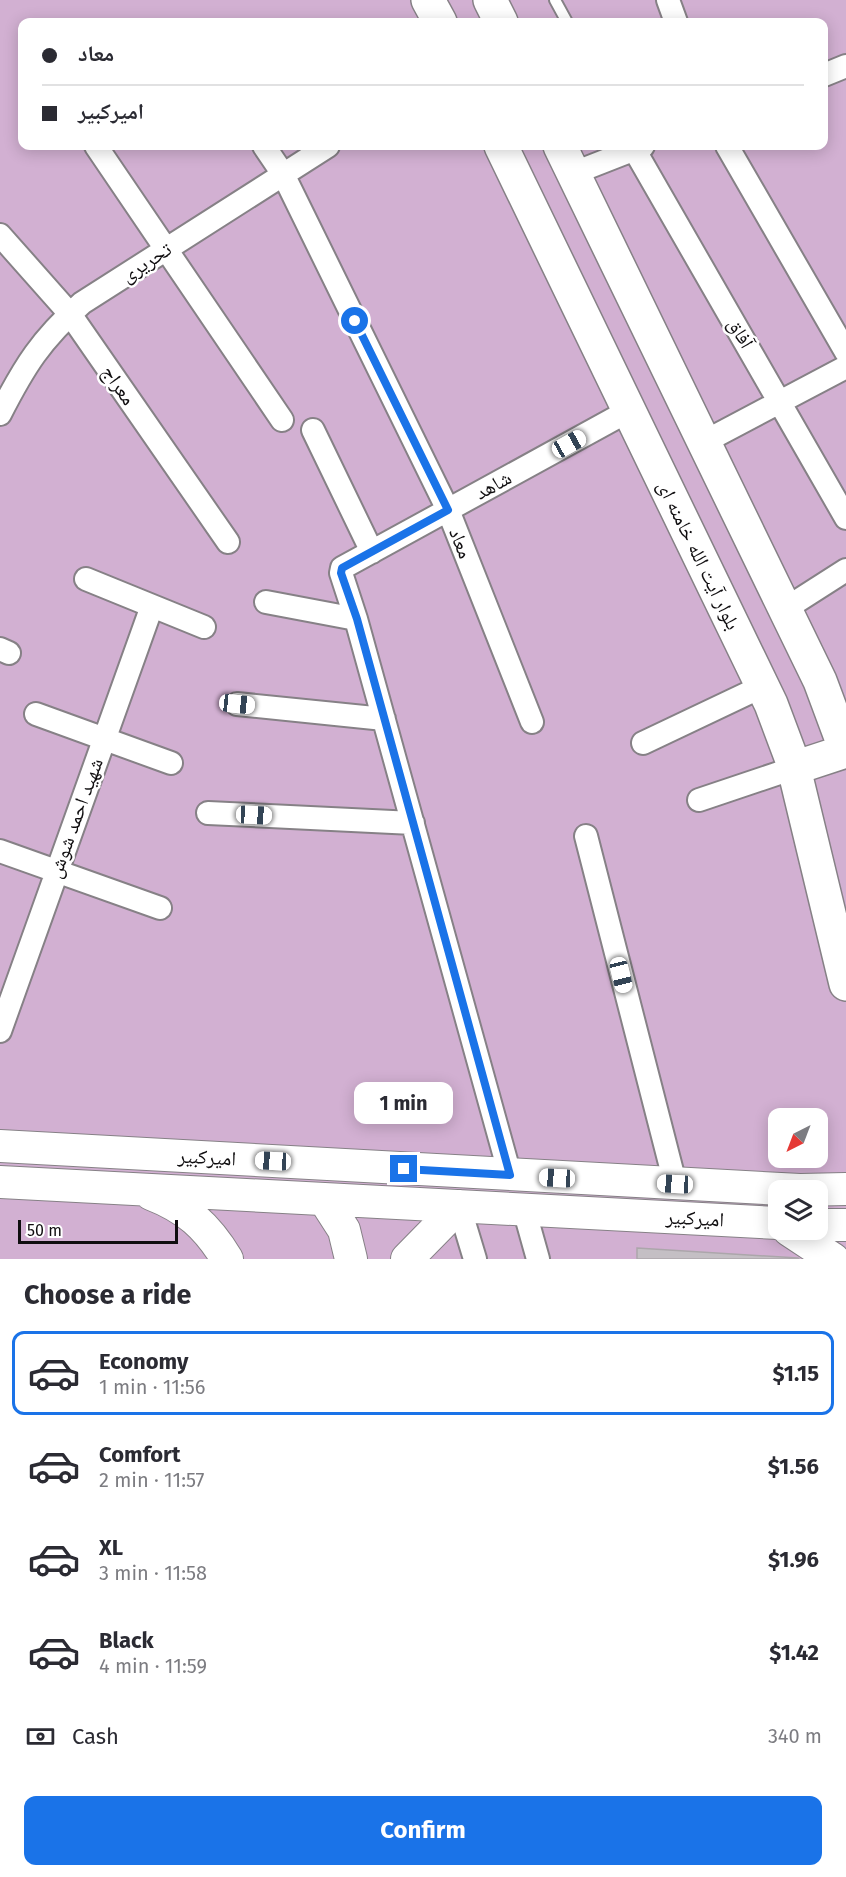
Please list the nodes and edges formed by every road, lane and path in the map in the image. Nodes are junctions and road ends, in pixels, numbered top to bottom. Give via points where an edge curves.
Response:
1 (428, 0) edge
2 (490, 0) edge
3 (555, 0) edge
4 (668, 0) edge
5 (438, 18) edge
6 (499, 18) edge
7 (565, 18) edge
8 (675, 18) edge
9 (846, 66) edge
10 (828, 73) edge
11 (99, 150) edge
12 (267, 150) edge
13 (322, 150) edge
14 (503, 150) edge
15 (619, 150) edge
16 (638, 150) edge
17 (729, 150) edge
18 (567, 159) edge
19 (284, 174) junction
20 (0, 234) edge
21 (166, 249) junction
22 (70, 314) junction
23 (846, 352) edge
24 (846, 367) edge
25 (782, 403) junction
26 (630, 410) junction
27 (0, 414) edge
28 (282, 420) dead end
29 (313, 430) dead end
30 (704, 442) junction
31 (448, 510) junction
32 (846, 518) edge
33 (228, 542) dead end
34 (372, 552) junction
35 (846, 570) edge
36 (86, 579) dead end
37 (266, 603) dead end
38 (152, 606) junction
39 (785, 609) junction
40 (357, 619) junction
41 (204, 627) dead end
42 (761, 687) junction
43 (237, 704) dead end
44 (36, 714) dead end
45 (384, 719) junction
46 (532, 722) dead end
47 (104, 739) junction
48 (642, 743) dead end
49 (846, 751) edge
50 (171, 763) dead end
51 (794, 768) junction
52 (699, 800) dead end
53 (208, 813) dead end
54 (413, 823) junction
55 (586, 836) dead end
56 (0, 851) edge
57 (56, 871) junction
58 (160, 908) dead end
59 (846, 984) edge
60 (0, 1031) edge
61 (0, 1146) edge
62 (362, 1166) junction
63 (510, 1175) junction
64 (0, 1182) edge
65 (675, 1184) junction
66 (140, 1189) junction
67 (846, 1189) edge
68 (324, 1199) junction
69 (367, 1201) junction
70 (459, 1206) junction
71 (524, 1209) junction
72 (768, 1222) edge
73 (828, 1225) edge
74 (846, 1225) edge
75 (804, 1240) edge
76 (226, 1259) edge
77 (351, 1259) edge
78 (407, 1259) edge
79 (475, 1259) edge
80 (538, 1259) edge
81 (833, 1259) edge

1 - 5 main road
2 - 6 main road
3 - 7 lane
4 - 8 street
9 - 10 street
11 - 21 street
12 - 19 street, معاد
13 - 19 street, تحریری
14 - 26 main road, بلوار آیت الله خامنه ای
15 - 18 street
16 - 25 street, آفاق
17 - 23 street
18 - 30 main road
19 - 21 street, تحریری
19 - 31 street, معاد
20 - 22 street, معراج
21 - 22 street, تحریری
21 - 28 street
22 - 27 street, تحریری via 23,368
22 - 33 street, معراج
24 - 25 street
25 - 30 street
25 - 32 street, آفاق
26 - 31 street, شاهد
26 - 42 main road, بلوار آیت الله خامنه ای
29 - 34 street
30 - 39 main road
31 - 34 street, شاهد
31 - 46 street, معاد
34 - 40 street, شاهد via 342,568
35 - 39 street
36 - 38 street
37 - 40 street
38 - 41 street
38 - 47 street, شهید احمد شوش
39 - 49 main road via 820,681
40 - 45 street, شاهد
42 - 48 street
42 - 51 main road, بلوار آیت الله خامنه ای
43 - 45 street
44 - 47 street
45 - 54 street, شاهد
47 - 50 street
47 - 57 street, شهید احمد شوش
49 - 51 main road
51 - 52 street
51 - 59 main road, بلوار آیت الله خامنه ای
53 - 54 street
54 - 63 street, شاهد
55 - 65 street
56 - 57 street
57 - 58 street
57 - 60 street, شهید احمد شوش
61 - 62 main road, امیرکبیر
62 - 63 main road, امیرکبیر
62 - 69 main road
63 - 65 main road, امیرکبیر
64 - 66 main road, امیرکبیر
65 - 67 main road, امیرکبیر
66 - 68 main road, امیرکبیر
66 - 76 main road via 177,1204 211,1233
68 - 69 main road, امیرکبیر
68 - 77 main road via 344,1230
69 - 70 main road, امیرکبیر
70 - 71 main road, امیرکبیر
70 - 78 main road
70 - 79 street
71 - 72 main road, امیرکبیر
71 - 80 street
73 - 74 main road
75 - 81 main road

